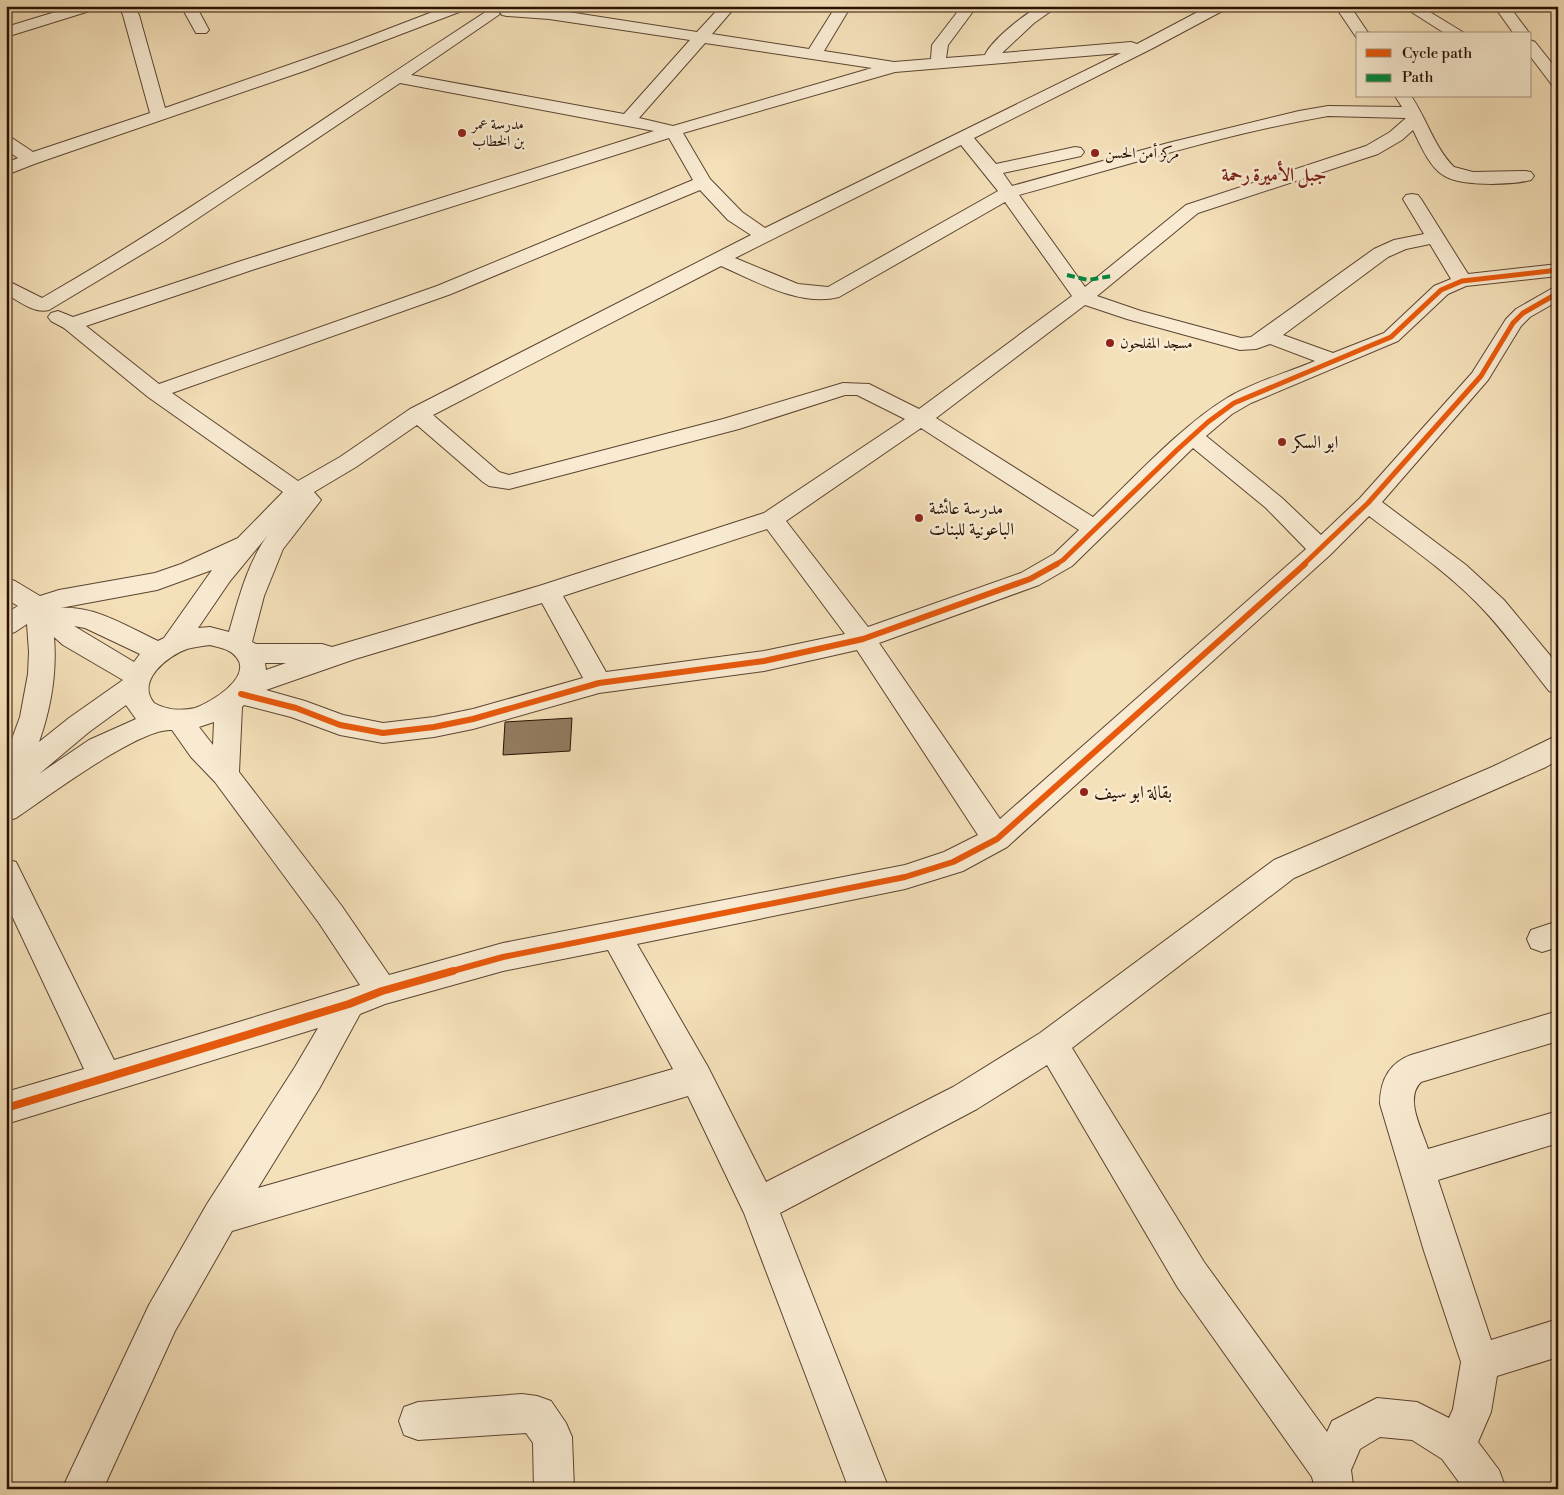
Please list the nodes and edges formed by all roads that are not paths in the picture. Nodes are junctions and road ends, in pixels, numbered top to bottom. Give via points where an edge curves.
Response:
1 (91, 6) edge
2 (126, 6) edge
3 (188, 6) edge
4 (532, 6) edge
5 (729, 6) edge
6 (844, 6) edge
7 (970, 6) edge
8 (1051, 6) edge
9 (1221, 6) edge
10 (1342, 6) edge
11 (1502, 6) edge
12 (1412, 7) edge
13 (466, 8) edge
14 (506, 11) edge
15 (549, 14) junction
16 (201, 30) dead end
17 (6, 32) edge
18 (1360, 32) edge
19 (1455, 32) edge
20 (1521, 32) edge
21 (701, 38) junction
22 (1148, 45) junction
23 (1532, 49) edge
24 (813, 56) junction
25 (994, 59) junction
26 (939, 64) junction
27 (894, 67) junction
28 (395, 76) junction
29 (1551, 88) edge
30 (1410, 109) edge
31 (159, 115) junction
32 (628, 120) junction
33 (674, 131) junction
34 (964, 138) junction
35 (6, 142) edge
36 (1075, 152) dead end
37 (31, 159) junction
38 (6, 170) edge
39 (992, 170) junction
40 (1525, 176) dead end
41 (702, 182) junction
42 (1007, 193) junction
43 (1412, 200) dead end
44 (764, 236) junction
45 (1435, 238) junction
46 (721, 259) junction
47 (1558, 270) edge
48 (1462, 281) junction
49 (6, 286) edge
50 (1558, 293) edge
51 (1083, 298) junction
52 (42, 306) junction
53 (71, 324) junction
54 (1268, 336) junction
55 (1334, 361) junction
56 (156, 392) junction
57 (418, 414) junction
58 (921, 418) junction
59 (1192, 436) junction
60 (304, 495) junction
61 (1368, 503) junction
62 (772, 519) junction
63 (1096, 530) junction
64 (250, 540) junction
65 (1321, 549) junction
66 (6, 587) edge
67 (548, 592) junction
68 (46, 611) junction
69 (6, 626) edge
70 (863, 639) junction
71 (167, 648) junction
72 (245, 649) junction
73 (346, 652) junction
74 (136, 681) junction
75 (599, 683) junction
76 (1558, 684) edge
77 (239, 695) junction
78 (172, 720) junction
79 (1558, 746) edge
80 (225, 774) junction
81 (8, 783) edge
82 (6, 810) edge
83 (997, 839) junction
84 (6, 871) edge
85 (616, 936) junction
86 (382, 991) junction
87 (349, 1004) junction
88 (1558, 1026) edge
89 (1052, 1044) junction
90 (696, 1078) junction
91 (106, 1079) junction
92 (6, 1108) edge
93 (1558, 1127) edge
94 (1417, 1169) junction
95 (759, 1205) junction
96 (220, 1217) junction
97 (1558, 1338) edge
98 (1480, 1362) junction
99 (418, 1421) dead end
100 (1456, 1445) junction
101 (1332, 1479) edge
102 (82, 1489) edge
103 (554, 1489) edge
104 (869, 1489) edge
105 (1486, 1489) edge

1 - 17 street
2 - 31 street
3 - 16 street
4 - 15 street
5 - 21 street
6 - 24 street
7 - 26 street via 940,45
8 - 25 street via 1028,20 994,50
9 - 22 street
10 - 18 street
11 - 20 street
12 - 19 street
13 - 14 street
13 - 31 street
14 - 15 street
14 - 28 street
15 - 21 street
21 - 24 street
21 - 32 street
22 - 25 street
22 - 34 street
23 - 29 street
24 - 27 street
25 - 26 street
26 - 27 street
27 - 33 street
28 - 32 street
28 - 52 street via 182,222
30 - 40 street via 1445,168 1452,174
30 - 42 street via 1328,111 1299,116
30 - 51 street via 1396,136 1372,150 1192,209
31 - 37 street
32 - 33 street
33 - 41 street
33 - 53 street
34 - 39 street
34 - 44 street
35 - 37 street
36 - 39 street
37 - 38 street
39 - 42 street
41 - 44 street via 735,216
41 - 56 street via 444,290
42 - 46 street via 832,293 812,294 798,290
42 - 51 street
43 - 45 street
44 - 46 street
45 - 48 street
45 - 54 street via 1401,244 1381,253
46 - 57 street
47 - 48 street
48 - 55 street via 1441,290 1391,337
49 - 52 street
50 - 61 street via 1530,308 1513,323 1481,376
51 - 54 street via 1231,342 1251,344
51 - 58 street
52 - 53 street
53 - 56 street
54 - 55 street
55 - 59 street via 1243,398 1211,418
56 - 60 street
57 - 58 street via 491,477 503,482 731,424 849,388 866,392
57 - 60 street
58 - 62 street
58 - 63 street
59 - 63 street
59 - 65 street via 1274,503
60 - 64 street
60 - 72 street via 272,547 252,596
61 - 65 street
61 - 76 street via 1456,570 1485,597 1518,632
62 - 67 street
62 - 70 street
63 - 70 street via 1063,560 1030,579
64 - 68 street via 198,566 157,581 59,599
64 - 71 street
65 - 83 street
66 - 68 street
67 - 73 street
67 - 75 street
68 - 69 street
68 - 71 street via 90,620
68 - 74 street via 64,632
68 - 81 street via 42,630 41,686 32,724
70 - 75 street via 764,661
70 - 83 street
71 - 72 street via 192,638 210,636 226,638
71 - 74 street via 146,663
72 - 73 street
72 - 77 street via 253,664 252,675
73 - 77 street
74 - 78 street via 135,697 140,707 151,715
74 - 81 street
75 - 77 street via 473,719 382,733 340,725 296,708
77 - 78 street via 205,716
77 - 80 street
78 - 80 street
78 - 82 street via 130,732 98,748
79 - 89 street via 1502,776 1284,869
80 - 86 street via 330,914
83 - 85 street via 954,862 904,877
84 - 91 street
85 - 86 street via 503,956
85 - 90 street
86 - 87 street
87 - 91 street
87 - 96 street
88 - 94 street via 1411,1070 1400,1080 1396,1089 1397,1104
89 - 95 street via 965,1098
89 - 101 street via 1191,1275
90 - 95 street
90 - 96 street
91 - 92 street
93 - 94 street
94 - 98 street
95 - 104 street
96 - 102 street via 162,1318
97 - 98 street
98 - 100 street via 1472,1412
99 - 103 street via 522,1413 537,1415 552,1437
100 - 101 street via 1417,1421 1377,1417 1346,1435
100 - 105 street

